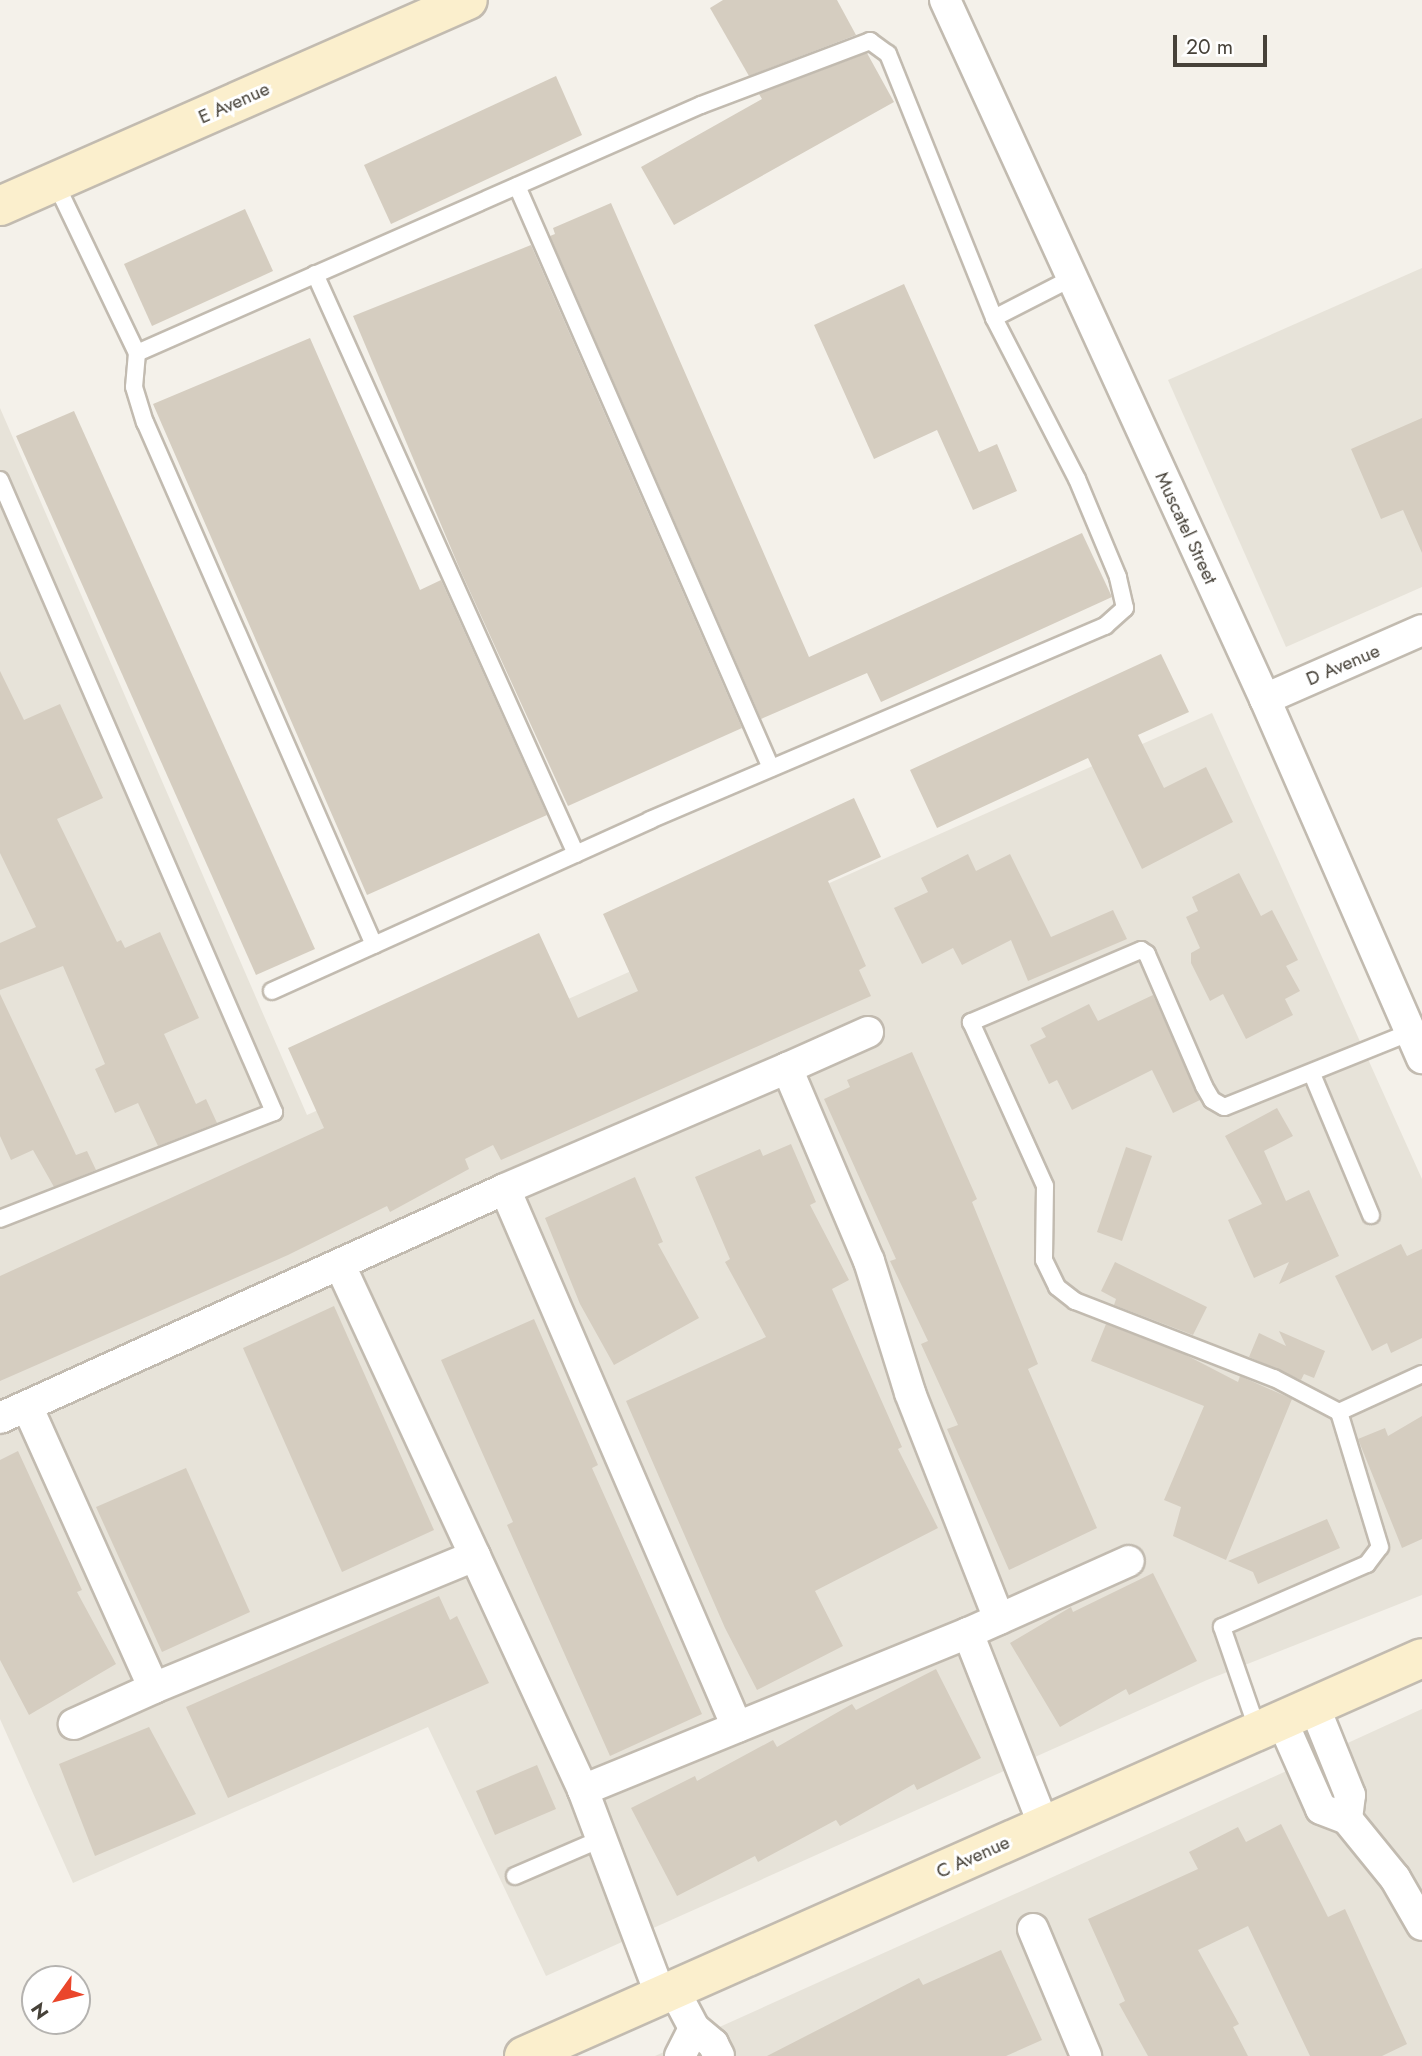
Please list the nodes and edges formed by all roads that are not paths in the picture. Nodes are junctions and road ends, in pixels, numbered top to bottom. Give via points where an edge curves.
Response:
1 (468, 0) edge
2 (945, 0) edge
3 (55, 182) junction
4 (517, 186) junction
5 (0, 206) edge
6 (315, 274) junction
7 (1072, 278) junction
8 (994, 318) junction
9 (136, 353) junction
10 (0, 480) edge
11 (1422, 631) edge
12 (1265, 699) junction
13 (771, 768) junction
14 (576, 853) junction
15 (374, 945) junction
16 (272, 991) dead end
17 (868, 1032) dead end
18 (1416, 1045) edge
19 (787, 1068) junction
20 (1312, 1074) junction
21 (505, 1189) junction
22 (1371, 1215) dead end
23 (0, 1219) edge
24 (340, 1265) junction
25 (1422, 1374) edge
26 (27, 1406) junction
27 (1339, 1412) junction
28 (0, 1418) edge
29 (475, 1556) junction
30 (1129, 1561) dead end
31 (999, 1619) junction
32 (968, 1633) junction
33 (1422, 1658) edge
34 (154, 1688) junction
35 (1285, 1719) junction
36 (74, 1724) dead end
37 (737, 1727) junction
38 (583, 1790) junction
39 (1044, 1826) junction
40 (601, 1839) junction
41 (515, 1876) dead end
42 (1422, 1925) edge
43 (1033, 1929) dead end
44 (667, 1993) junction
45 (694, 2028) junction
46 (524, 2056) edge
47 (680, 2056) edge
48 (719, 2056) edge
49 (1086, 2056) edge

1 - 3 street, E Avenue
2 - 7 street, Muscatel Street
3 - 5 street, E Avenue
3 - 9 lane
4 - 6 lane
4 - 8 lane via 701,105 870,41 888,54
4 - 13 lane
6 - 9 lane
6 - 14 lane
7 - 8 lane
7 - 12 street, Muscatel Street
8 - 13 lane via 1077,479 1118,577 1125,608 1105,626
9 - 15 lane via 134,387 145,422
10 - 23 lane via 274,1112
11 - 12 street, D Avenue
12 - 18 street, Muscatel Street
13 - 14 lane
14 - 15 lane
15 - 16 lane
17 - 19 street
18 - 20 lane
19 - 21 street
19 - 31 street via 869,1261 910,1393
20 - 22 lane
20 - 27 lane via 1224,1107 1212,1100 1147,954 1141,950 971,1022 1045,1186 1044,1260 1057,1287 1075,1301 1274,1378
21 - 24 street
21 - 37 street
24 - 26 street
24 - 29 street
25 - 27 lane
26 - 28 street
26 - 34 street
27 - 35 lane via 1380,1547 1367,1564 1222,1628
29 - 34 street
29 - 38 street
30 - 31 street
31 - 32 street
32 - 37 street
32 - 39 street
33 - 35 street, C Avenue
34 - 36 street
35 - 39 street, C Avenue
35 - 42 street via 1350,1795 1347,1819 1395,1878
37 - 38 street
38 - 40 street
39 - 44 street, C Avenue
40 - 41 lane
40 - 44 street
43 - 49 street
44 - 45 street
44 - 46 street, C Avenue
45 - 47 street
45 - 48 street via 713,2044

